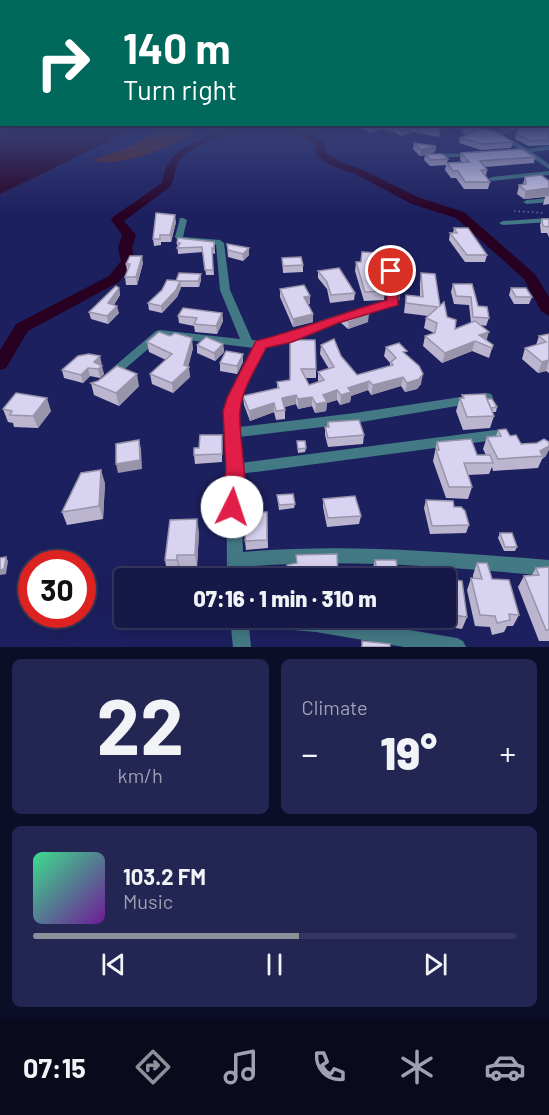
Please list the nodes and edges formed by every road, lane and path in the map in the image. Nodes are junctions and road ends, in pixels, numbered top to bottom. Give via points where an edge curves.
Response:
1 (531, 154) edge
2 (482, 155) edge
3 (425, 157) edge
4 (549, 167) edge
5 (549, 173) edge
6 (492, 179) dead end
7 (549, 200) edge
8 (527, 202) dead end
9 (514, 211) dead end
10 (549, 214) edge
11 (183, 220) dead end
12 (549, 220) edge
13 (503, 223) dead end
14 (391, 271) dead end
15 (254, 343) junction
16 (104, 381) edge
17 (488, 397) edge
18 (232, 433) junction
19 (495, 435) edge
20 (235, 469) junction
21 (234, 560) junction
22 (234, 568) edge
23 (549, 568) edge
24 (240, 628) edge
25 (345, 628) edge
26 (242, 647) edge
27 (457, 647) edge

1 - 4 street
2 - 3 street
5 - 6 street
7 - 8 street
9 - 10 path
11 - 15 street via 179,237 220,243 225,290
12 - 13 street
14 - 15 street via 393,302 287,339
15 - 16 street via 160,333
15 - 18 street via 235,398
17 - 18 street
18 - 20 street
19 - 20 street
20 - 21 street
21 - 22 street
21 - 23 street via 316,553 369,554
24 - 26 street
25 - 27 street

